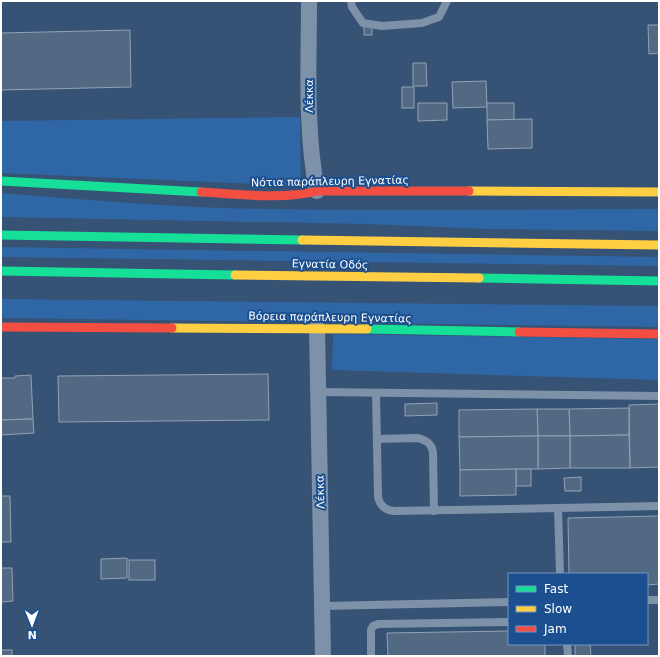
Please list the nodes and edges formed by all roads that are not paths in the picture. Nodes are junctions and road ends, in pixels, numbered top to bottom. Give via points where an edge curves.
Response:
1 (309, 1) edge
2 (351, 1) edge
3 (446, 1) edge
4 (1, 181) edge
5 (317, 191) junction
6 (659, 192) edge
7 (1, 235) edge
8 (659, 245) edge
9 (1, 271) edge
10 (659, 281) edge
11 (1, 327) edge
12 (317, 328) junction
13 (659, 334) edge
14 (318, 392) junction
15 (376, 393) junction
16 (659, 396) edge
17 (377, 439) junction
18 (659, 506) edge
19 (558, 508) junction
20 (434, 511) junction
21 (560, 573) edge
22 (648, 600) edge
23 (659, 600) edge
24 (508, 602) edge
25 (323, 606) junction
26 (508, 622) edge
27 (567, 645) edge
28 (323, 656) edge
29 (371, 656) edge
30 (568, 656) edge

1 - 5 street, Λέκκα via 309,117
2 - 3 lane via 363,23 382,26 422,23 439,17
4 - 5 main road, Νότια παράπλευρη Εγνατίας via 262,195 306,194
5 - 6 main road, Νότια παράπλευρη Εγνατίας
7 - 8 main road
9 - 10 main road, Εγνατία Οδός
11 - 12 main road, Βόρεια παράπλευρη Εγνατίας
12 - 13 main road, Βόρεια παράπλευρη Εγνατίας
12 - 14 street, Λέκκα
14 - 15 lane
14 - 25 street, Λέκκα
15 - 16 lane
15 - 17 lane
17 - 20 lane via 378,497 381,505 389,511
17 - 20 lane via 418,438 430,444 433,454
18 - 19 lane
19 - 20 lane
19 - 21 lane
22 - 23 lane
24 - 25 lane
25 - 28 street, Λέκκα
26 - 29 lane via 378,624 371,630
27 - 30 lane

